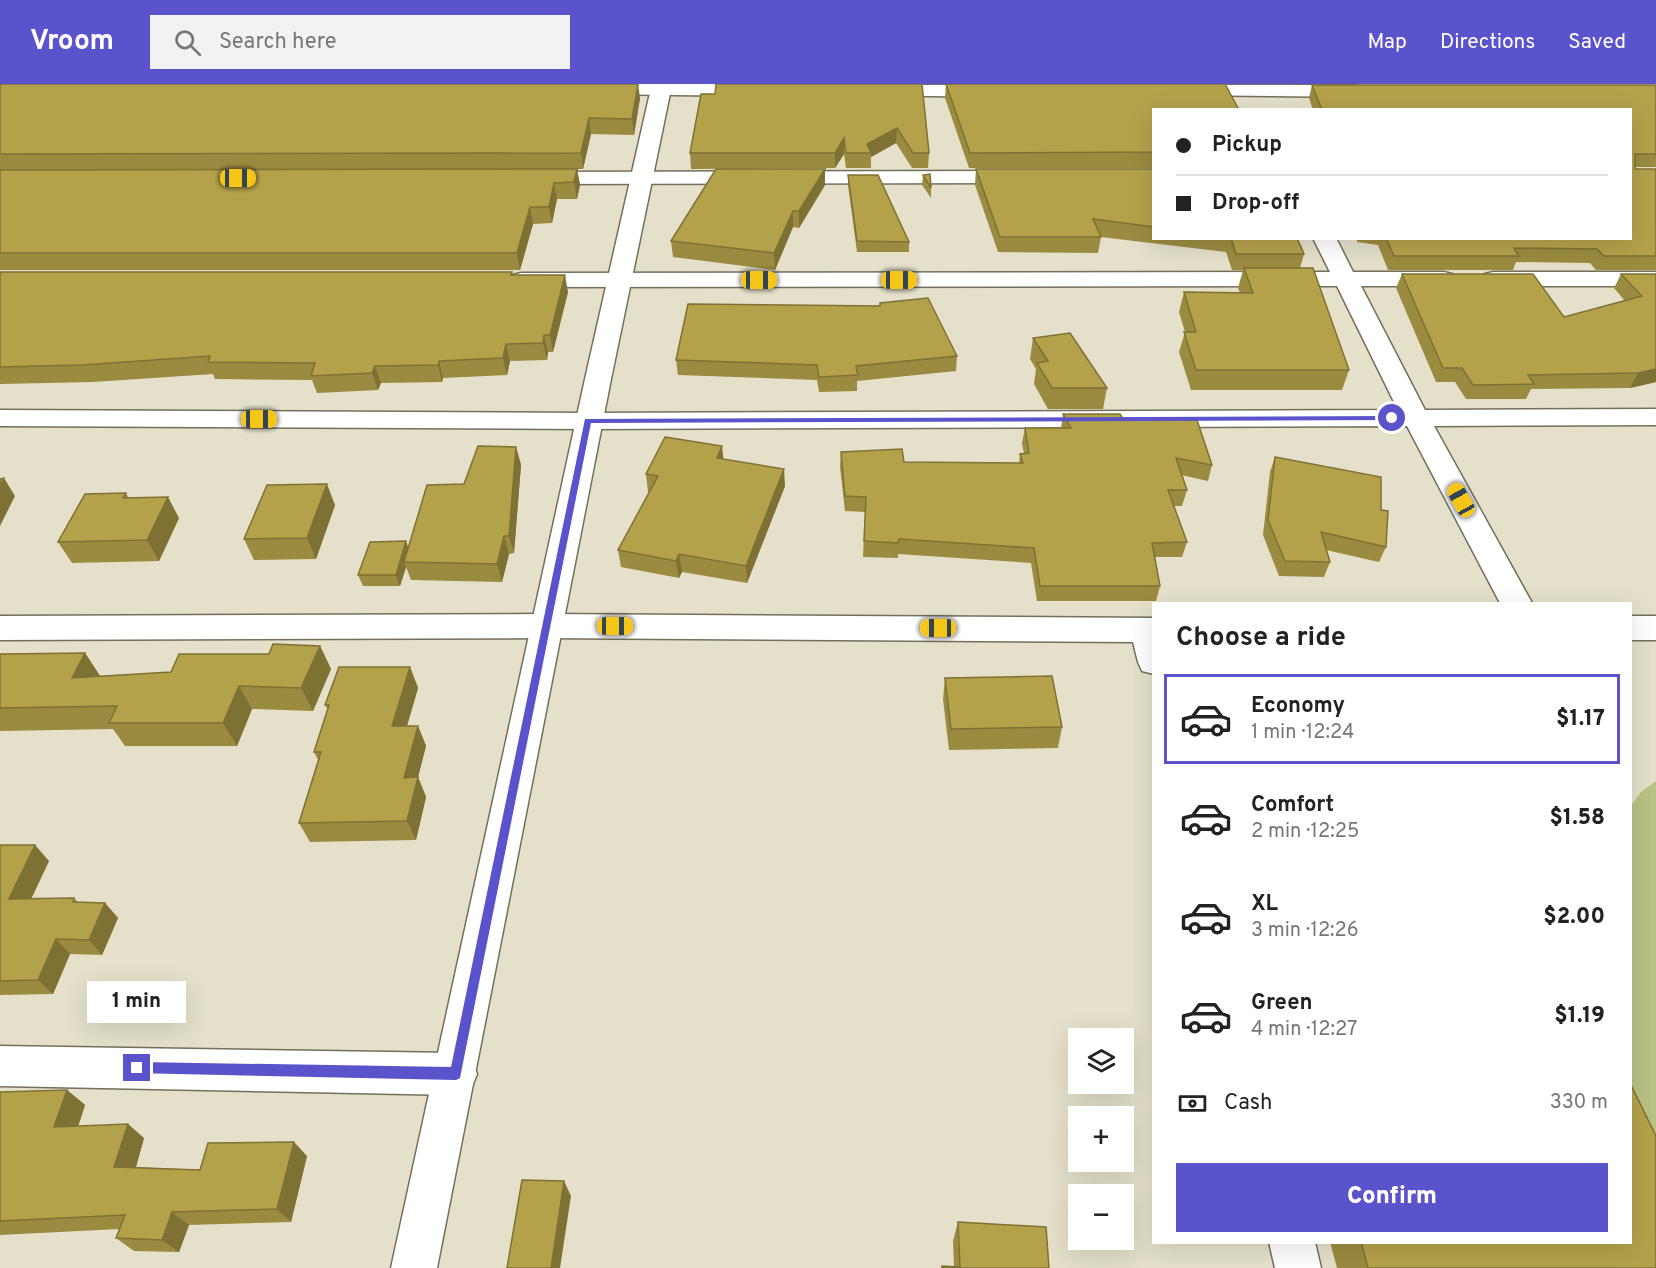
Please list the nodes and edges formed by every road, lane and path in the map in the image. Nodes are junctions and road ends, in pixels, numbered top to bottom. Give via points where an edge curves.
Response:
1 (662, 87) edge
2 (1247, 88) edge
3 (578, 90) edge
4 (781, 90) edge
5 (865, 91) edge
6 (1009, 91) edge
7 (1165, 91) edge
8 (1368, 91) edge
9 (1257, 108) edge
10 (512, 177) edge
11 (643, 177) junction
12 (1035, 177) edge
13 (1325, 240) edge
14 (1656, 279) edge
15 (499, 280) edge
16 (618, 280) junction
17 (1344, 280) junction
18 (1656, 417) edge
19 (0, 418) edge
20 (1416, 418) junction
21 (588, 421) junction
22 (1515, 602) edge
23 (545, 626) junction
24 (0, 628) edge
25 (1632, 628) edge
26 (1656, 628) edge
27 (1150, 630) edge
28 (1152, 646) edge
29 (0, 1066) edge
30 (456, 1074) junction
31 (1292, 1244) edge
32 (414, 1268) edge
33 (1298, 1268) edge

1 - 3 street
1 - 4 street
1 - 11 street
2 - 7 street
2 - 8 street
2 - 9 street
5 - 6 street
10 - 11 street
11 - 12 street
11 - 16 street
13 - 17 street
14 - 17 street
15 - 16 street
16 - 17 street
16 - 21 street
17 - 20 street
18 - 20 street
19 - 21 street
20 - 21 street
20 - 22 street
21 - 23 street
23 - 24 street
23 - 27 street
23 - 30 street
25 - 26 street
27 - 28 street
29 - 30 street
30 - 32 street
31 - 33 street

